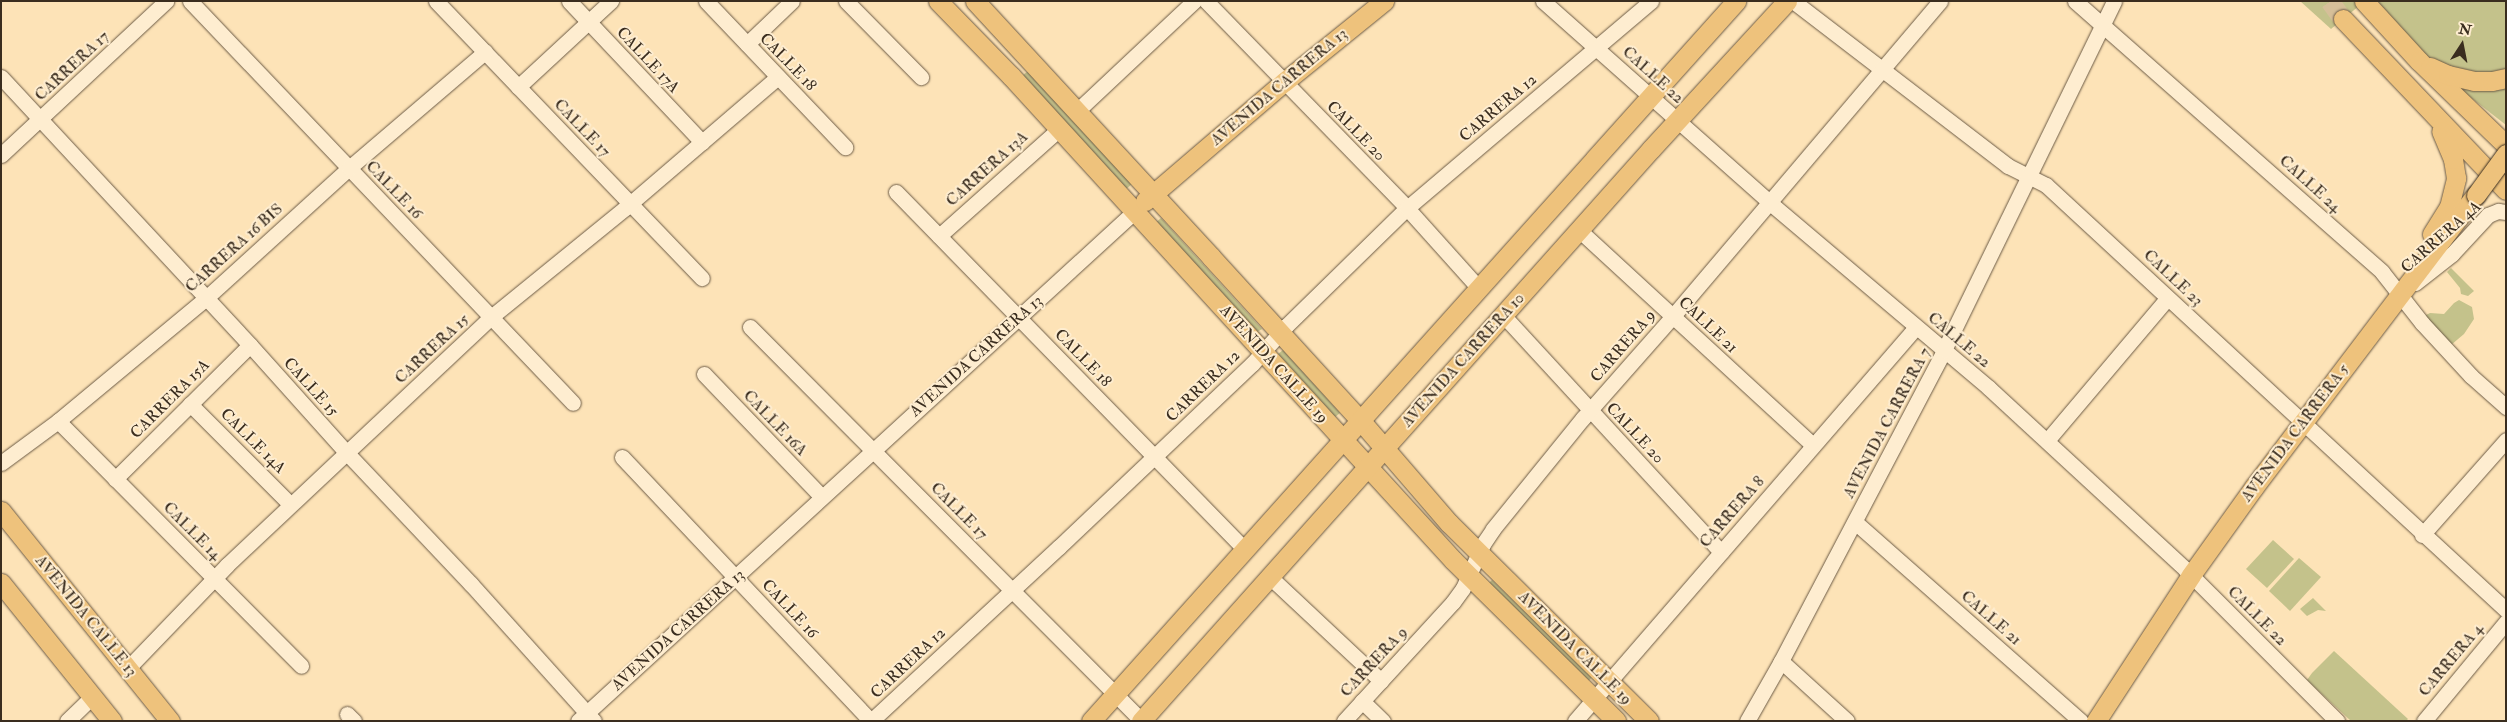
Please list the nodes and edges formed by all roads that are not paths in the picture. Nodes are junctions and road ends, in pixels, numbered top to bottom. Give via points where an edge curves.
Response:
1 (166, 1) edge
2 (190, 1) edge
3 (436, 1) edge
4 (569, 1) edge
5 (611, 1) edge
6 (706, 1) edge
7 (792, 1) edge
8 (846, 1) edge
9 (938, 1) edge
10 (975, 1) edge
11 (1194, 1) edge
12 (1206, 1) edge
13 (1384, 1) edge
14 (1543, 1) edge
15 (1651, 1) edge
16 (1736, 1) edge
17 (1787, 1) edge
18 (1793, 1) edge
19 (1940, 1) edge
20 (2075, 1) edge
21 (2114, 1) edge
22 (2364, 1) edge
23 (2343, 19) tunnel mouth
24 (588, 22) junction
25 (2103, 25) junction
26 (747, 44) junction
27 (1597, 47) junction
28 (485, 52) junction
29 (2419, 61) junction
30 (2382, 62) junction
31 (1881, 70) junction
32 (1, 77) edge
33 (778, 77) junction
34 (921, 77) dead end
35 (2506, 78) edge
36 (1284, 82) junction
37 (518, 87) junction
38 (1651, 96) junction
39 (1077, 111) junction
40 (2432, 114) junction
41 (41, 119) junction
42 (1677, 120) junction
43 (1059, 129) junction
44 (2506, 131) edge
45 (702, 142) junction
46 (2506, 145) edge
47 (845, 147) dead end
48 (2506, 154) edge
49 (1, 156) edge
50 (349, 168) junction
51 (2506, 173) edge
52 (2029, 176) junction
53 (2506, 190) edge
54 (896, 192) dead end
55 (1153, 193) junction
56 (1769, 202) junction
57 (630, 203) junction
58 (1407, 208) junction
59 (1135, 210) junction
60 (2502, 211) edge
61 (1579, 230) junction
62 (939, 236) junction
63 (702, 278) dead end
64 (1478, 288) junction
65 (2401, 295) junction
66 (205, 299) junction
67 (2165, 301) dead end
68 (1503, 316) junction
69 (1673, 316) junction
70 (491, 317) junction
71 (1019, 318) junction
72 (750, 327) dead end
73 (1916, 327) junction
74 (1280, 333) junction
75 (250, 345) junction
76 (1944, 350) junction
77 (1264, 352) junction
78 (704, 374) dead end
79 (573, 403) dead end
80 (190, 404) junction
81 (2506, 407) edge
82 (1590, 410) junction
83 (1360, 420) junction
84 (58, 421) junction
85 (2302, 422) junction
86 (2050, 437) dead end
87 (1343, 439) junction
88 (2506, 440) edge
89 (1813, 445) junction
90 (1384, 448) junction
91 (872, 451) junction
92 (347, 453) junction
93 (622, 456) dead end
94 (1154, 456) junction
95 (1, 463) edge
96 (1368, 467) junction
97 (115, 479) junction
98 (821, 496) junction
99 (290, 504) junction
100 (1, 511) edge
101 (1855, 522) junction
102 (2422, 535) junction
103 (1244, 549) junction
104 (1721, 552) junction
105 (1479, 553) junction
106 (2191, 575) junction
107 (1270, 576) junction
108 (1469, 576) junction
109 (735, 577) junction
110 (213, 578) junction
111 (1, 583) edge
112 (1013, 590) junction
113 (2506, 610) edge
114 (2506, 622) edge
115 (1781, 661) junction
116 (301, 666) dead end
117 (128, 668) junction
118 (1381, 681) junction
119 (1608, 682) junction
120 (1116, 693) junction
121 (92, 697) junction
122 (1593, 699) junction
123 (1362, 701) junction
124 (586, 718) edge
125 (1142, 720) edge
126 (67, 721) edge
127 (112, 721) edge
128 (170, 721) edge
129 (871, 721) edge
130 (1091, 721) edge
131 (1344, 721) edge
132 (1383, 721) edge
133 (1575, 721) edge
134 (1616, 721) edge
135 (1648, 721) edge
136 (1747, 721) edge
137 (1848, 721) edge
138 (2082, 721) edge
139 (2096, 721) edge
140 (2337, 721) edge
141 (2424, 721) edge

1 - 41 street, CARRERA 17
2 - 50 street, CALLE 16
3 - 28 street, CALLE 17
4 - 24 street, CALLE 17A
5 - 24 street
6 - 26 street, CALLE 18
7 - 26 street
8 - 34 street
9 - 43 main road, AVENIDA CALLE 19
10 - 39 main road, AVENIDA CALLE 19
11 - 39 street
12 - 36 street, CALLE 20
13 - 36 main road, AVENIDA CARRERA 13
14 - 27 street, CALLE 22
15 - 27 street, CARRERA 12
16 - 38 main road
17 - 42 main road, AVENIDA CARRERA 10
18 - 31 street, CALLE 23
19 - 31 street, CARRERA 9
20 - 25 street, CALLE 24
21 - 25 street, AVENIDA CARRERA 7
22 - 29 main road
23 - 30 main road
24 - 37 street
24 - 45 street, CALLE 17A
25 - 52 street, AVENIDA CARRERA 7
25 - 65 street, CALLE 24 via 2382,272
26 - 33 street, CALLE 18
27 - 38 street, CALLE 22
27 - 58 street, CARRERA 12
28 - 37 street, CALLE 17
28 - 50 street, CARRERA 16 BIS
29 - 35 main road via 2448,75 2474,81
29 - 44 main road
29 - 46 main road
30 - 40 main road
30 - 51 main road
31 - 52 street, CALLE 23 via 2008,166
31 - 56 street, CARRERA 9
32 - 41 street, CALLE 15
33 - 45 street, CARRERA 15
33 - 47 street, CALLE 18
36 - 55 main road, AVENIDA CARRERA 13
36 - 58 street, CALLE 20
37 - 57 street, CALLE 17
38 - 42 street, CALLE 22
38 - 64 main road
39 - 55 main road, AVENIDA CALLE 19
40 - 53 main road
40 - 65 main road via 2453,159 2455,186 2444,216 2422,249
41 - 49 street, CARRERA 17
41 - 66 street, CALLE 15
42 - 56 street, CALLE 22
42 - 61 main road, AVENIDA CARRERA 10
43 - 59 main road, AVENIDA CALLE 19
43 - 62 street, CARRERA 13A
45 - 57 street, CARRERA 15
48 - 65 main road, AVENIDA CARRERA 5, bridge
50 - 66 street, CARRERA 16 BIS
50 - 70 street, CALLE 16
52 - 76 street, AVENIDA CARRERA 7
52 - 85 street, CALLE 23 via 2046,185
54 - 62 street, CALLE 18
55 - 59 main road, AVENIDA CARRERA 13
55 - 74 main road, AVENIDA CALLE 19
56 - 69 street, CARRERA 9
56 - 73 street, CALLE 22
57 - 63 street, CALLE 17
57 - 70 street, CARRERA 15
58 - 64 street, CALLE 20
58 - 74 street, CARRERA 12
59 - 71 street, AVENIDA CARRERA 13
59 - 77 main road, AVENIDA CALLE 19
60 - 65 street, CARRERA 4A via 2483,218 2452,254
61 - 68 main road, AVENIDA CARRERA 10
61 - 69 street, CALLE 21
62 - 71 street, CALLE 18
64 - 83 main road
65 - 81 street, CALLE 24 via 2414,314 2471,376
65 - 85 main road, AVENIDA CARRERA 5
66 - 75 street, CALLE 15
66 - 84 street, CARRERA 16 BIS
67 - 86 street
68 - 82 street, CALLE 20
68 - 90 main road, AVENIDA CARRERA 10
69 - 82 street, CARRERA 9
69 - 89 street, CALLE 21
70 - 79 street, CALLE 16
70 - 92 street, CARRERA 15
71 - 91 street, AVENIDA CARRERA 13
71 - 94 street, CALLE 18
72 - 91 street, CALLE 17
73 - 76 street, CALLE 22
73 - 89 street, CARRERA 8
74 - 77 street, CARRERA 12
74 - 83 main road, AVENIDA CALLE 19
75 - 80 street, CARRERA 15A
75 - 92 street, CALLE 15
76 - 101 street, AVENIDA CARRERA 7
76 - 106 street, CALLE 22
77 - 87 main road, AVENIDA CALLE 19
77 - 94 street, CARRERA 12
78 - 98 street, CALLE 16A
80 - 97 street, CARRERA 15A
80 - 99 street, CALLE 14A
82 - 104 street, CALLE 20
82 - 105 street, CARRERA 9 via 1502,517
83 - 87 main road
83 - 90 main road, AVENIDA CALLE 19
84 - 95 street, CARRERA 16 BIS
84 - 97 street, CALLE 14
85 - 102 street, CALLE 23
85 - 106 main road, AVENIDA CARRERA 5
87 - 96 main road, AVENIDA CALLE 19
87 - 103 main road
88 - 102 street
89 - 104 street, CARRERA 8
90 - 96 main road, AVENIDA CARRERA 10
90 - 105 main road, AVENIDA CALLE 19
91 - 98 street, AVENIDA CARRERA 13
91 - 112 street, CALLE 17
92 - 99 street, CARRERA 15
92 - 124 street, CALLE 15 via 471,584
93 - 109 street, CALLE 16
94 - 103 street, CALLE 18
94 - 112 street, CARRERA 12
96 - 107 main road, AVENIDA CARRERA 10
96 - 108 main road, AVENIDA CALLE 19
97 - 110 street, CALLE 14
98 - 109 street, AVENIDA CARRERA 13
99 - 110 street, CARRERA 15
100 - 117 main road, AVENIDA CALLE 13
101 - 115 street, AVENIDA CARRERA 7
101 - 138 street, CALLE 21
102 - 113 street, CALLE 23
103 - 120 main road
104 - 119 street, CARRERA 8
105 - 108 street, CARRERA 9
105 - 119 main road, AVENIDA CALLE 19
106 - 139 main road, AVENIDA CARRERA 5
106 - 140 street, CALLE 22
107 - 118 street
107 - 125 main road, AVENIDA CARRERA 10
108 - 118 street, CARRERA 9 via 1453,602
108 - 122 main road, AVENIDA CALLE 19
109 - 124 street, AVENIDA CARRERA 13
109 - 129 street, CALLE 16
110 - 116 street, CALLE 14
110 - 117 street, CARRERA 15
111 - 121 main road
112 - 120 street, CALLE 17
112 - 129 street, CARRERA 12
114 - 141 street, CARRERA 4
115 - 136 street, AVENIDA CARRERA 7
115 - 137 street
117 - 128 main road, AVENIDA CALLE 13
118 - 123 street, CARRERA 9
119 - 122 street, CARRERA 8
119 - 135 main road, AVENIDA CALLE 19
120 - 125 street, CALLE 17
120 - 130 main road
121 - 126 street
121 - 127 main road
122 - 133 street, CARRERA 8
122 - 134 main road, AVENIDA CALLE 19
123 - 131 street, CARRERA 9
123 - 132 street

